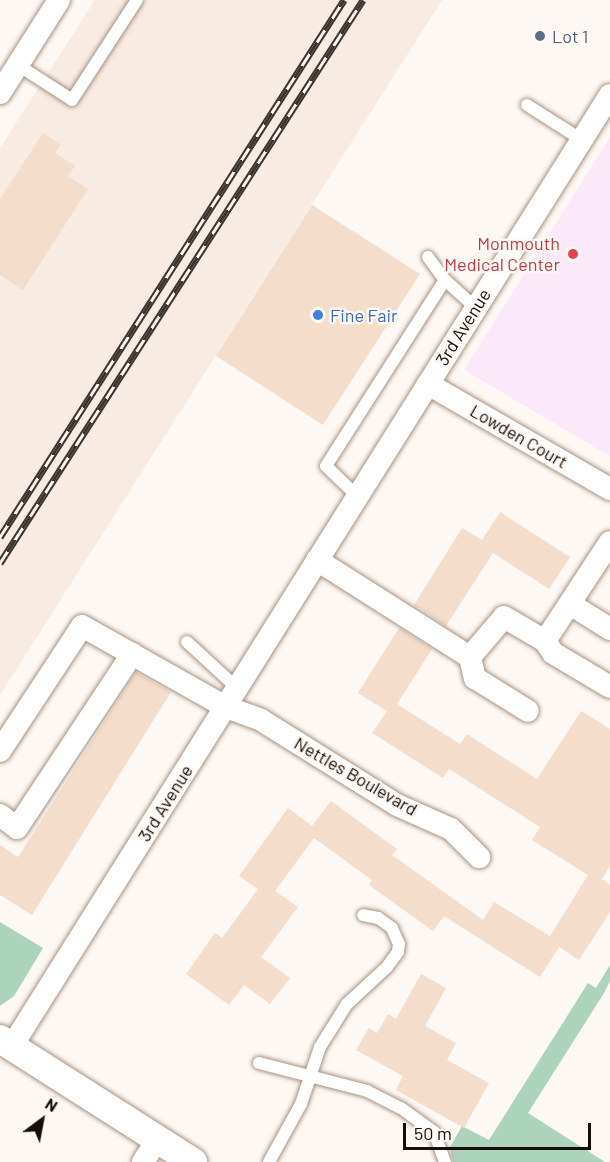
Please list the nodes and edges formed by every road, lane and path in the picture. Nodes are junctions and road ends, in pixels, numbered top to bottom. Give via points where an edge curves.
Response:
1 (59, 0) edge
2 (137, 0) edge
3 (18, 65) junction
4 (0, 93) edge
5 (610, 95) edge
6 (527, 105) dead end
7 (582, 140) junction
8 (428, 257) dead end
9 (445, 280) junction
10 (476, 308) junction
11 (428, 384) junction
12 (610, 489) edge
13 (357, 496) junction
14 (610, 542) edge
15 (317, 560) junction
16 (604, 566) edge
17 (570, 604) junction
18 (610, 629) edge
19 (545, 641) junction
20 (187, 642) dead end
21 (132, 654) junction
22 (470, 657) junction
23 (610, 687) edge
24 (231, 697) junction
25 (528, 711) dead end
26 (0, 751) edge
27 (0, 815) edge
28 (478, 857) dead end
29 (363, 915) dead end
30 (6, 1043) edge
31 (259, 1063) dead end
32 (308, 1078) junction
33 (149, 1152) edge
34 (193, 1162) edge
35 (269, 1162) edge
36 (445, 1162) edge

1 - 3 street
2 - 3 lane via 72,100
3 - 4 street
5 - 7 street, 3rd Avenue
6 - 7 lane
7 - 10 street, 3rd Avenue
8 - 9 lane
9 - 10 lane
9 - 13 lane via 326,466
10 - 11 street, 3rd Avenue
11 - 12 street, Lowden Court
11 - 13 street, 3rd Avenue
13 - 15 street, 3rd Avenue
14 - 16 street
15 - 22 street
15 - 24 street, 3rd Avenue
16 - 17 street
17 - 18 street
17 - 19 street
19 - 22 street via 504,617
19 - 23 street via 554,653
20 - 24 lane
21 - 24 street, Nettles Boulevard
21 - 26 street, Nettles Boulevard via 82,626
21 - 27 street via 17,828
22 - 25 street via 475,678
24 - 28 street, Nettles Boulevard via 397,805 451,829
24 - 30 street, 3rd Avenue
29 - 32 lane via 378,918 392,928 398,952 347,1004
30 - 33 street
31 - 32 lane
32 - 35 lane via 297,1112
32 - 36 lane via 367,1091 401,1108 434,1132
33 - 34 street

